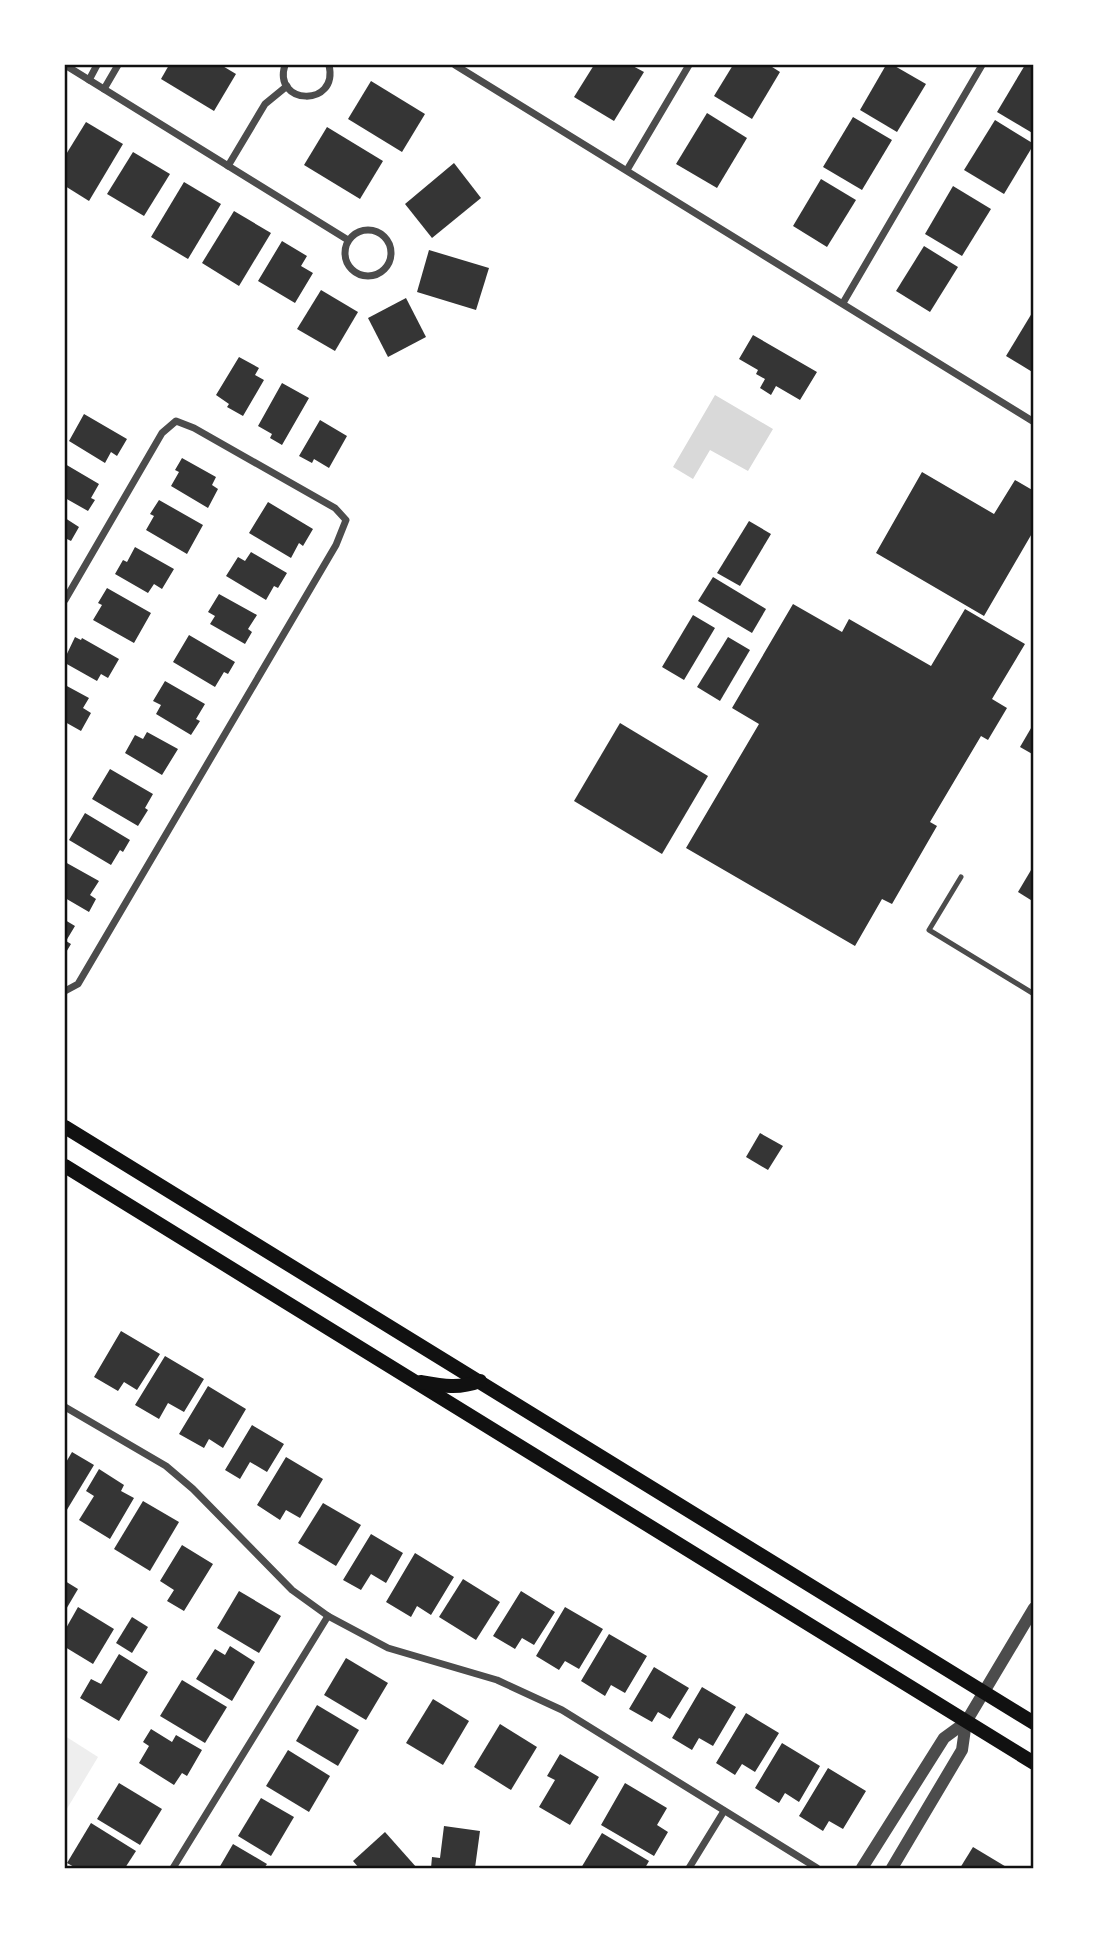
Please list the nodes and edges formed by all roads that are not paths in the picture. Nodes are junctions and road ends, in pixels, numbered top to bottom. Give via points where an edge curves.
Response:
1 (65, 65) edge
2 (97, 65) edge
3 (118, 65) edge
4 (285, 65) edge
5 (328, 65) edge
6 (455, 65) edge
7 (689, 65) edge
8 (982, 65) edge
9 (89, 80) junction
10 (287, 86) junction
11 (104, 89) junction
12 (228, 166) junction
13 (627, 170) junction
14 (348, 240) junction
15 (843, 303) junction
16 (1034, 422) edge
17 (65, 600) edge
18 (961, 877) dead end
19 (65, 991) edge
20 (1034, 994) edge
21 (65, 1127) edge
22 (65, 1166) edge
23 (413, 1380) junction
24 (480, 1381) junction
25 (65, 1407) edge
26 (1034, 1608) edge
27 (328, 1616) junction
28 (985, 1693) junction
29 (966, 1722) junction
30 (1034, 1723) edge
31 (1034, 1763) edge
32 (724, 1811) junction
33 (173, 1868) edge
34 (689, 1868) edge
35 (817, 1868) edge
36 (862, 1868) edge
37 (892, 1868) edge

1 - 9 street
2 - 9 street
3 - 11 street
4 - 10 street
5 - 10 street via 328,82 319,93 305,97
6 - 13 street
7 - 13 street
8 - 15 street
9 - 11 street
10 - 12 street via 265,104
11 - 12 street
12 - 14 street
13 - 15 street
14 - 14 street via 344,256 352,271 367,277 387,266 390,244 380,233 366,229
15 - 16 street
17 - 19 street via 162,433 176,421 335,508 346,520 329,557 78,984
18 - 20 lane via 929,930
21 - 24 main road
22 - 23 main road
23 - 24 main road via 449,1388
23 - 29 main road
24 - 28 main road
25 - 27 street via 166,1466 292,1590
26 - 28 street
27 - 32 street via 388,1648 497,1680 562,1710
27 - 33 street
28 - 29 street
28 - 30 main road
29 - 31 main road
29 - 36 street via 944,1738
29 - 37 street via 962,1750
32 - 34 street
32 - 35 street

